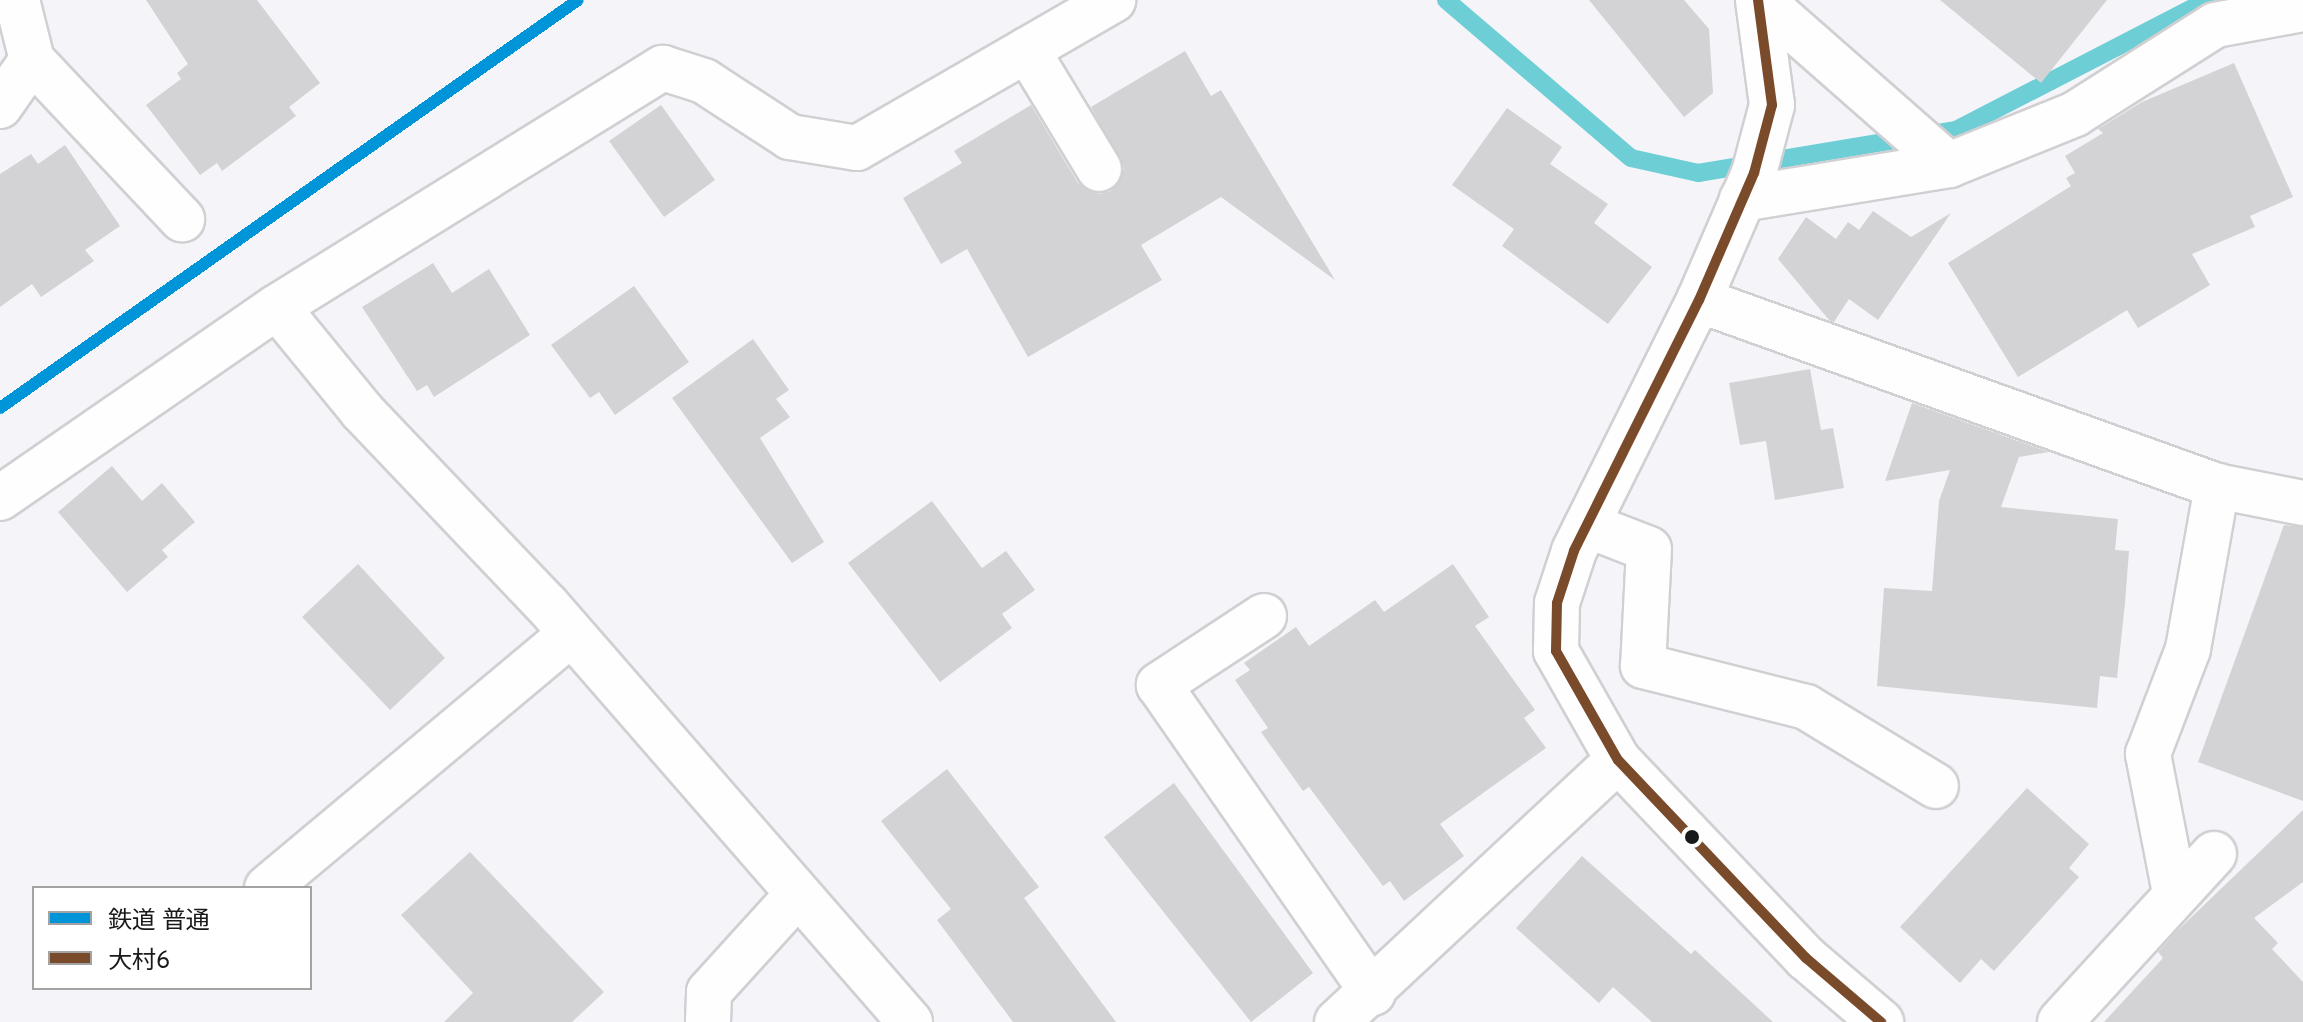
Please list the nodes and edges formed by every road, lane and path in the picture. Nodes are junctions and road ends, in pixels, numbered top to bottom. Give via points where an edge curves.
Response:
1 (17, 0) edge
2 (1113, 0) edge
3 (1760, 1) edge
4 (2303, 9) edge
5 (1027, 50) junction
6 (32, 60) junction
7 (0, 106) edge
8 (1947, 163) junction
9 (1099, 169) dead end
10 (1748, 186) junction
11 (182, 219) dead end
12 (1699, 300) junction
13 (277, 307) junction
14 (2217, 486) junction
15 (0, 498) edge
16 (2303, 503) edge
17 (1587, 525) junction
18 (1264, 616) dead end
19 (571, 634) junction
20 (1618, 760) junction
21 (1936, 786) dead end
22 (2214, 854) dead end
23 (269, 886) edge
24 (2175, 893) junction
25 (798, 894) junction
26 (1373, 993) junction
27 (708, 1022) edge
28 (910, 1022) edge
29 (1337, 1022) edge
30 (1881, 1022) edge
31 (2060, 1022) edge

1 - 6 street
2 - 5 street
3 - 8 street
3 - 10 street via 1772,105
4 - 8 street via 2215,25 2075,114
5 - 9 street
5 - 13 street via 857,148 790,137 704,81 663,68
6 - 7 street
6 - 11 street
8 - 10 street
10 - 12 street
12 - 14 street
12 - 17 street
13 - 15 street
13 - 19 street via 362,411
14 - 16 street
14 - 24 street via 2188,649 2148,754
17 - 20 street via 1557,603 1556,651
17 - 21 street via 1649,549 1643,666 1806,707
18 - 26 street via 1159,685
19 - 23 street
19 - 25 street
20 - 26 street
20 - 30 street via 1806,958
22 - 24 street
24 - 31 street
25 - 27 street via 709,992
25 - 28 street
26 - 29 street

